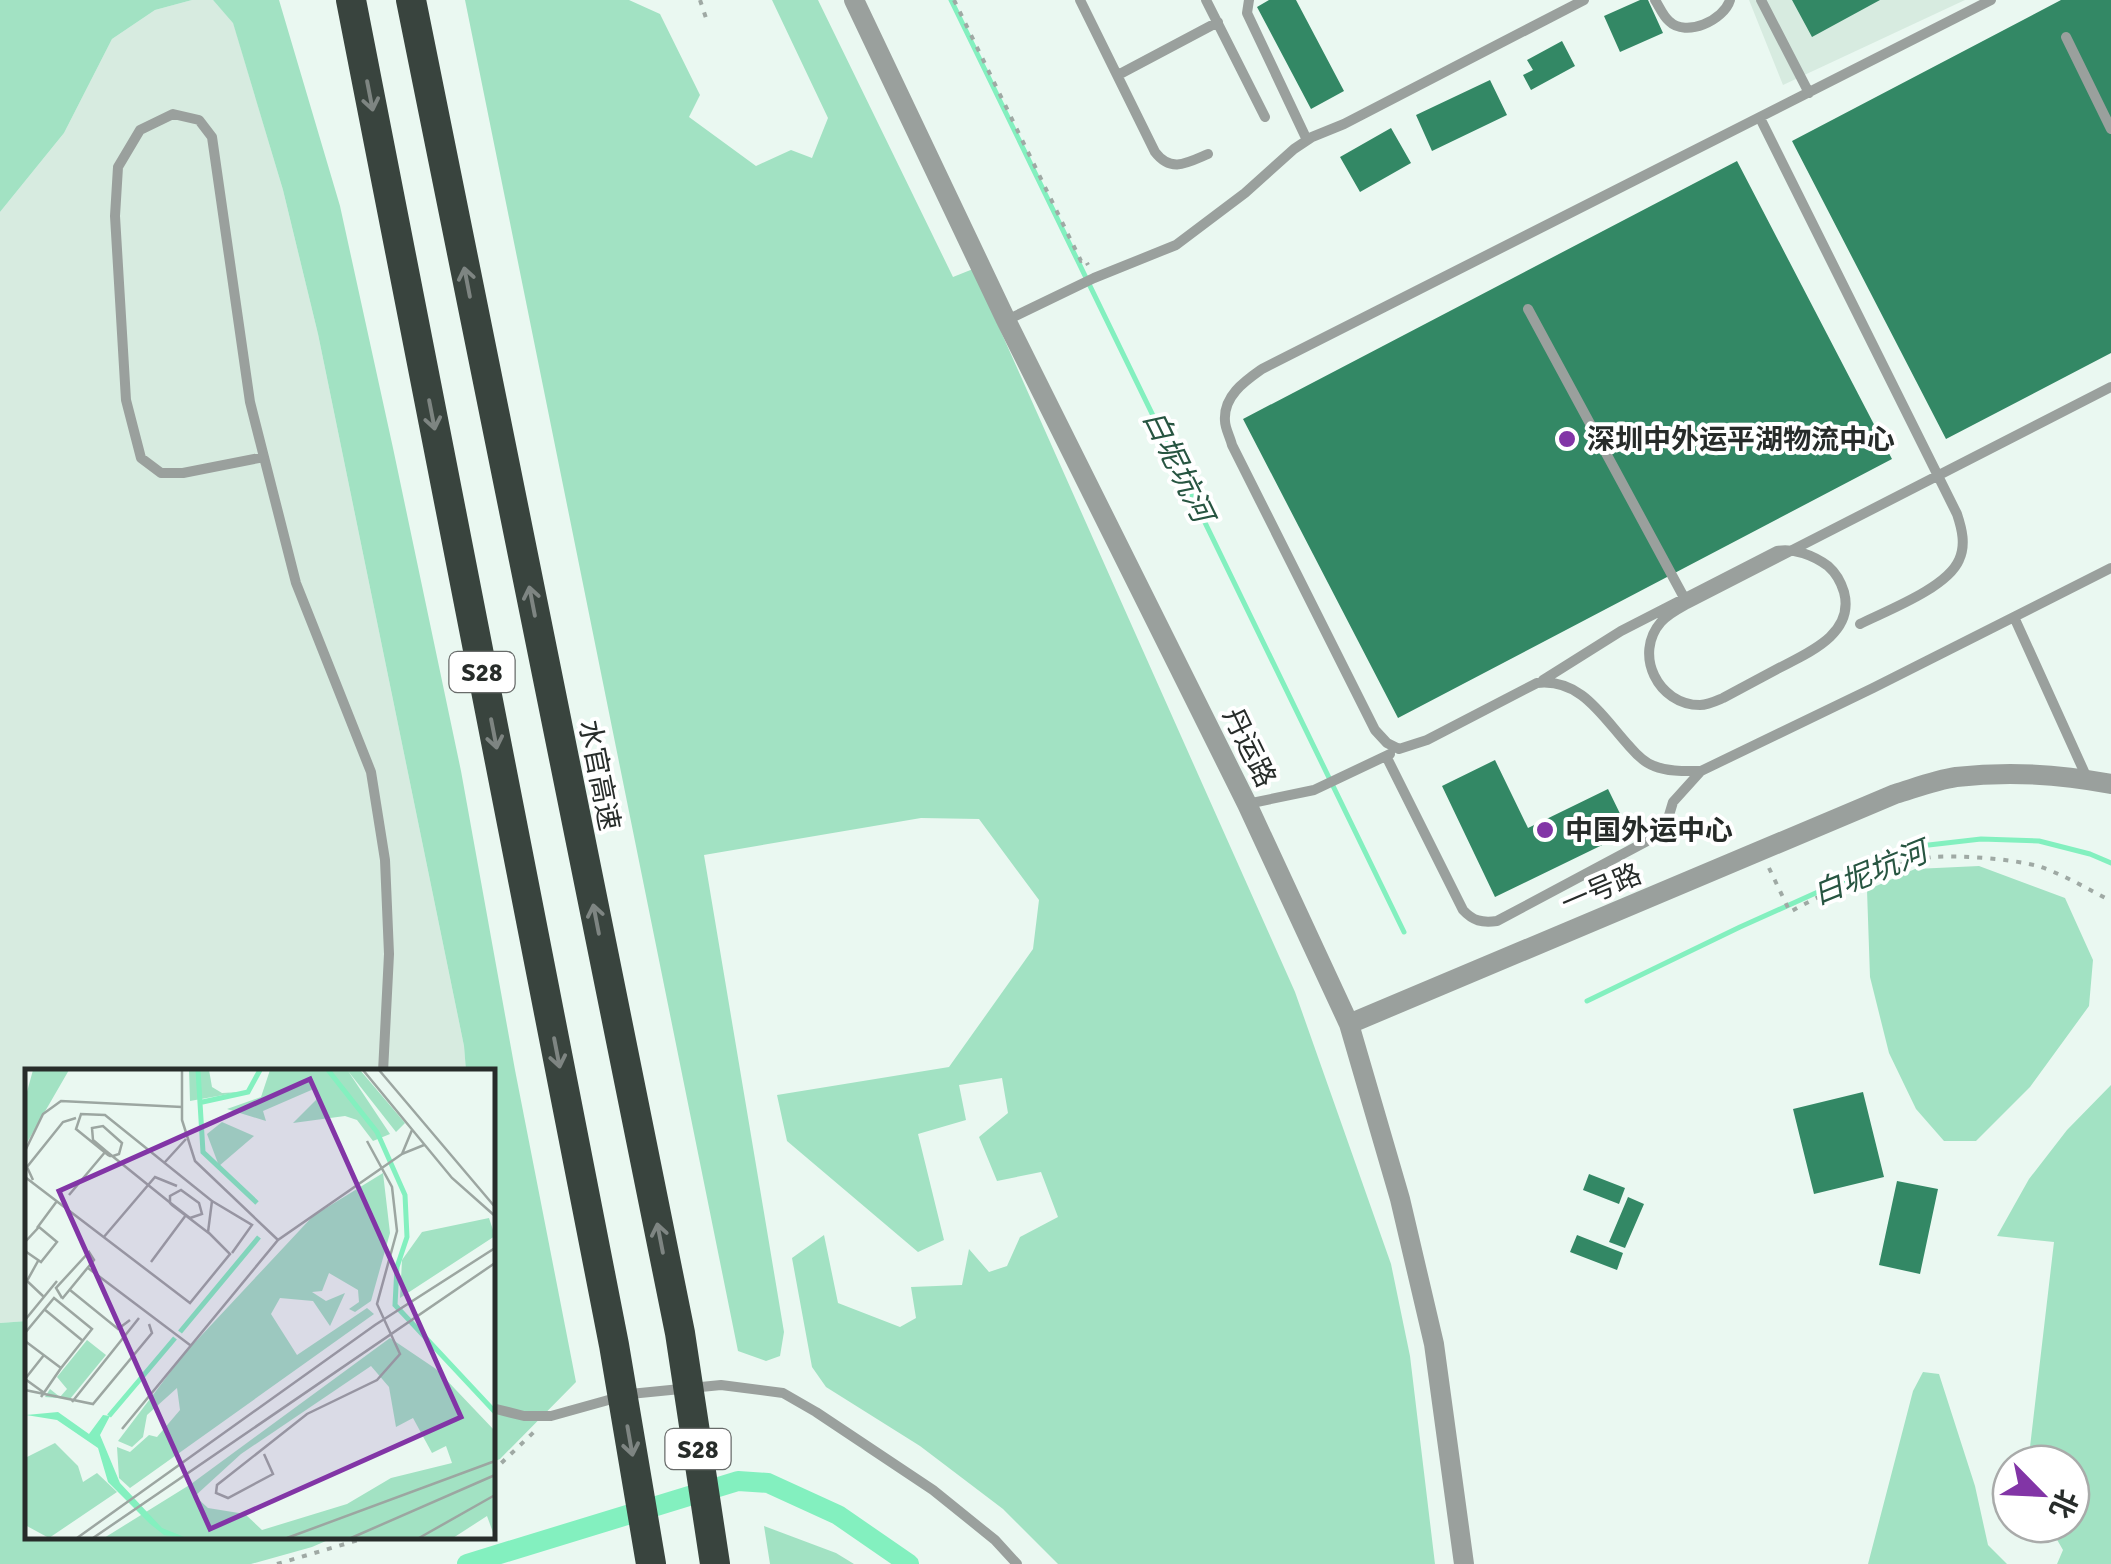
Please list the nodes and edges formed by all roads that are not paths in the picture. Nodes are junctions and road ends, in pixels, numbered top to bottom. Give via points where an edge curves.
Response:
1 (351, 0) edge
2 (410, 0) edge
3 (854, 0) edge
4 (1080, 0) edge
5 (1206, 0) edge
6 (1249, 0) edge
7 (1584, 0) edge
8 (1655, 0) edge
9 (1730, 0) edge
10 (1761, 0) edge
11 (1991, 0) edge
12 (1218, 22) junction
13 (2066, 37) dead end
14 (1118, 76) junction
15 (1809, 93) junction
16 (1266, 117) dead end
17 (1760, 118) junction
18 (2111, 129) edge
19 (1307, 140) junction
20 (1208, 154) dead end
21 (1528, 309) dead end
22 (1006, 320) junction
23 (2111, 387) edge
24 (264, 457) junction
25 (2111, 568) edge
26 (1688, 604) junction
27 (2014, 617) junction
28 (1860, 624) dead end
29 (1538, 683) junction
30 (1400, 749) junction
31 (1386, 756) junction
32 (1701, 771) junction
33 (2088, 779) junction
34 (2111, 784) edge
35 (1248, 804) junction
36 (1348, 1024) junction
37 (383, 1069) edge
38 (495, 1409) edge
39 (652, 1564) edge
40 (716, 1564) edge
41 (1017, 1564) edge
42 (1464, 1564) edge

1 -> 39 highway, S28
40 -> 2 highway, 水官高速 / S28 via 680,1333
3 - 22 street, 丹运路
4 - 14 lane
5 - 12 lane
6 - 19 lane via 1247,13
7 - 19 lane
8 - 9 lane via 1669,22 1689,27 1723,14
10 - 15 lane
11 - 15 lane
12 - 14 lane
12 - 16 lane
13 - 18 lane
14 - 20 lane via 1162,162 1183,166
15 - 17 lane
17 - 28 lane via 1962,529 1958,565 1940,582
17 - 30 lane via 1262,369 1230,401 1224,419 1232,445 1375,730
19 - 22 lane via 1176,245
21 - 26 lane
22 - 35 street, 丹运路
23 - 26 lane
24 - 24 lane via 212,137 199,120 173,114 140,130 118,167 126,400 141,458 160,473 183,474
24 - 37 lane via 296,582 371,772 385,860 389,954
25 - 27 lane
26 - 29 lane via 1658,626 1650,668 1677,700 1697,705 1820,646 1841,623 1846,602 1828,566 1788,549 1776,552 1621,631
27 - 32 lane
27 - 33 lane
29 - 30 lane
29 - 32 lane via 1579,691 1650,766
30 - 31 lane
31 - 32 lane via 1463,910 1485,923 1664,832 1673,802
31 - 35 lane via 1314,790
33 - 34 street, 一号路
33 - 36 street, 一号路 via 1953,778 1896,794
35 - 36 street, 丹运路
36 - 42 street, 丹运路 via 1434,1344
38 - 41 lane via 550,1416 630,1394 721,1384 783,1393 934,1490

